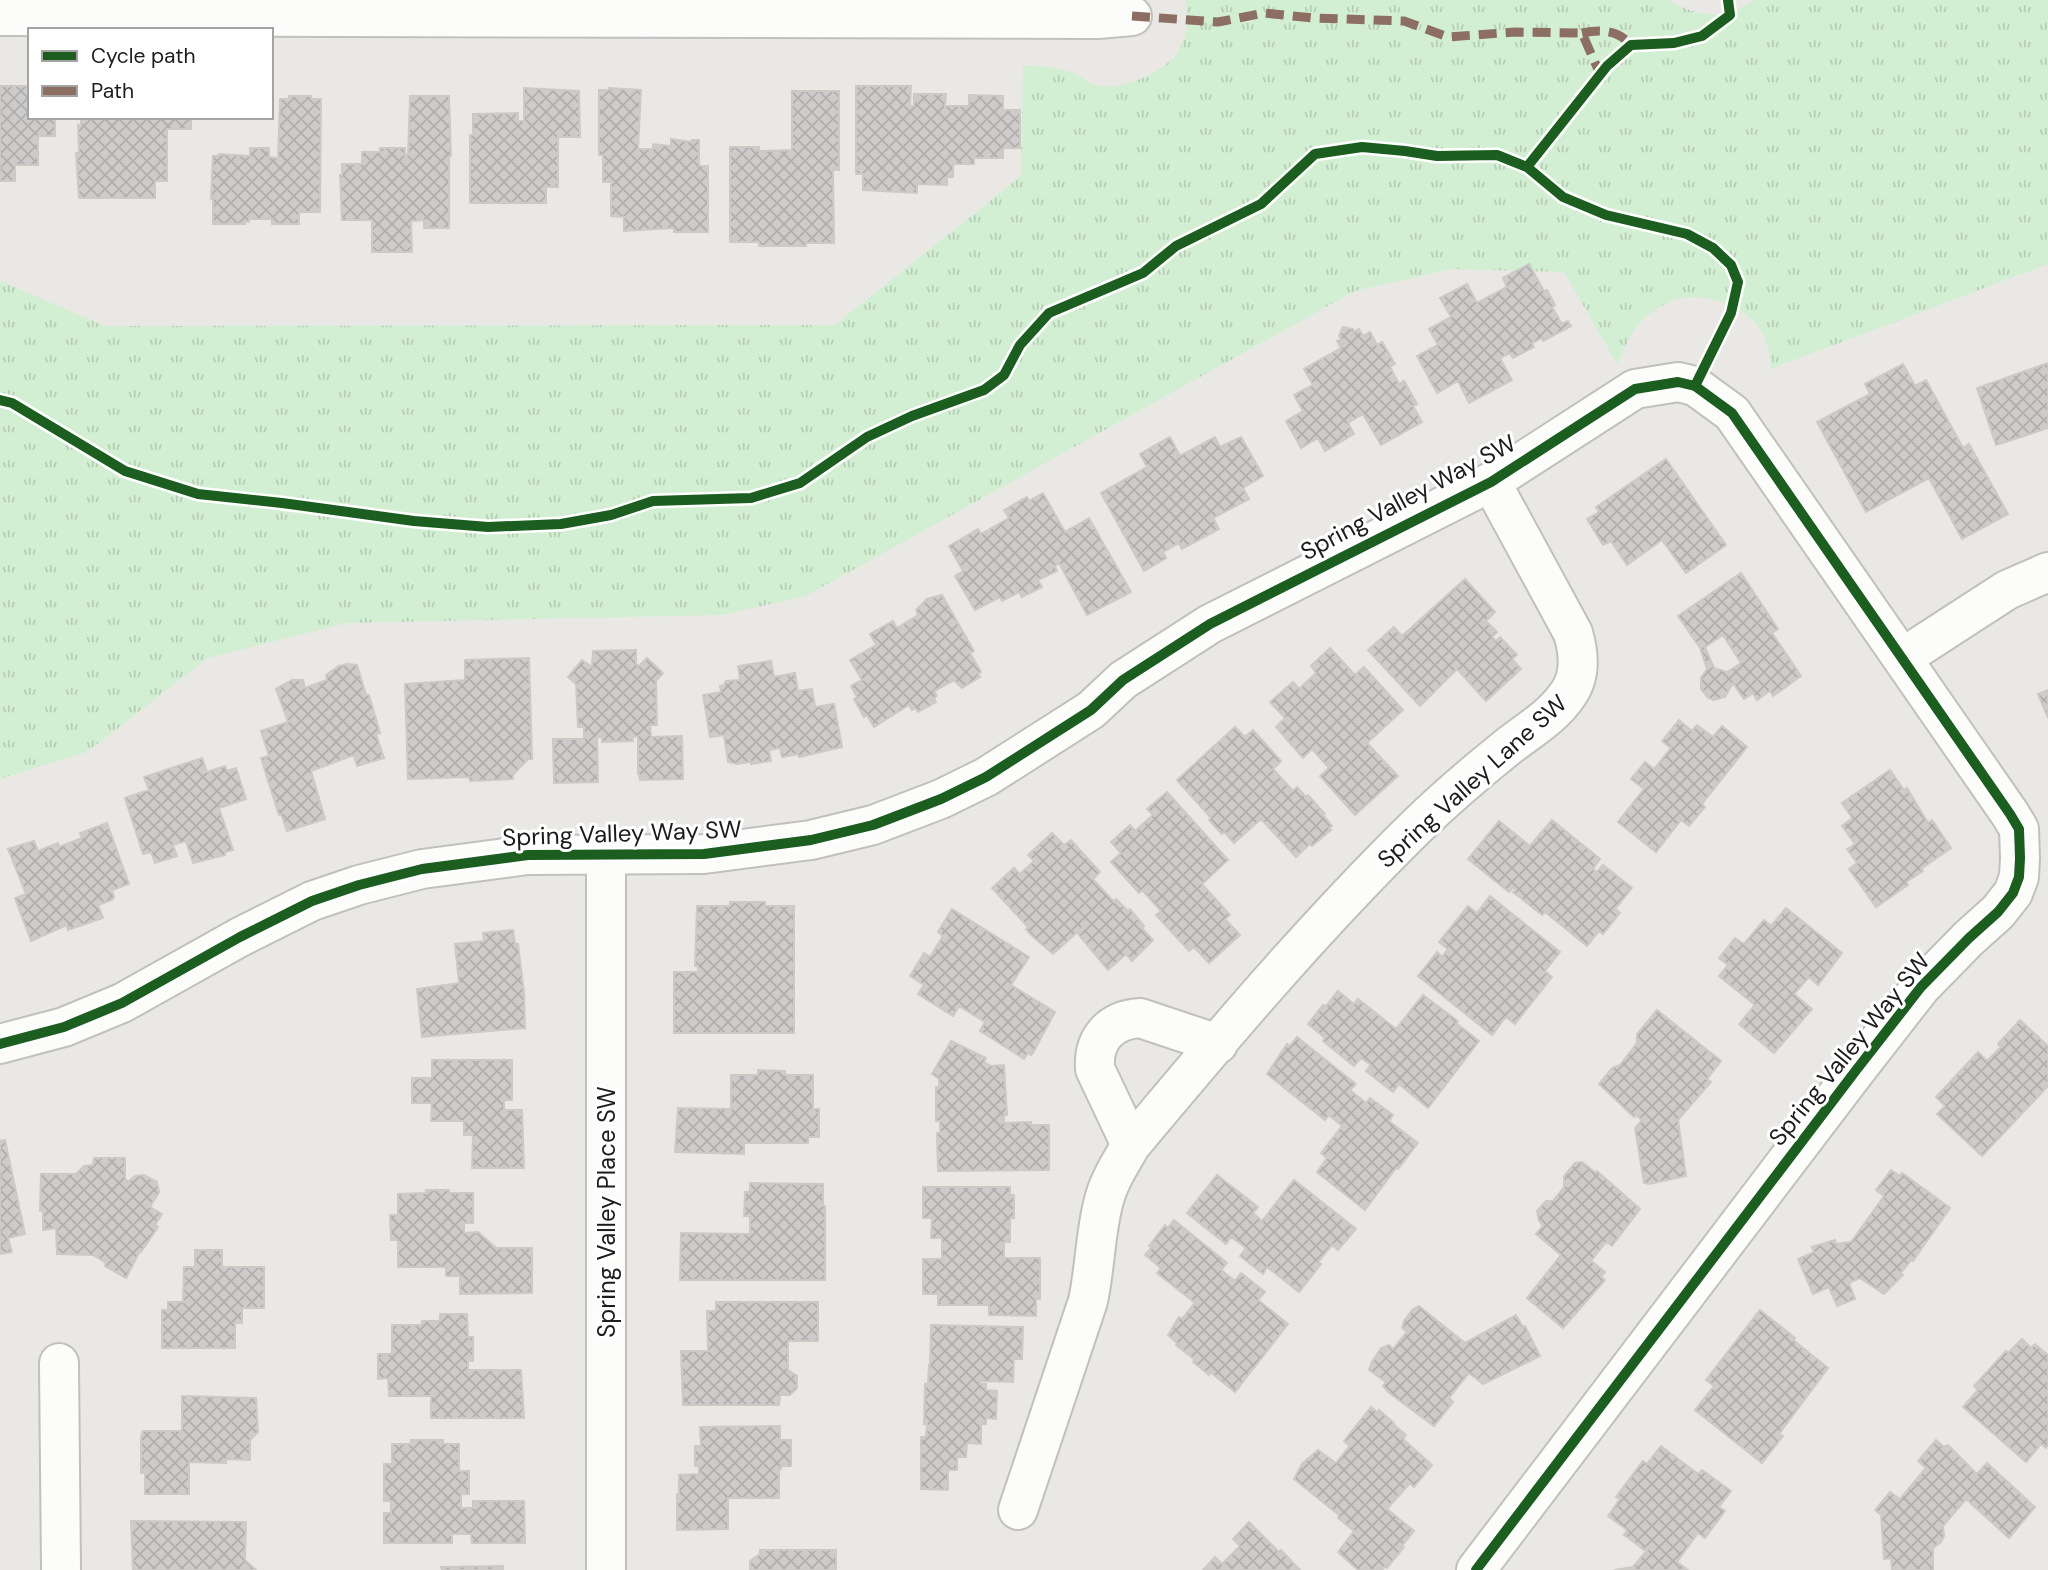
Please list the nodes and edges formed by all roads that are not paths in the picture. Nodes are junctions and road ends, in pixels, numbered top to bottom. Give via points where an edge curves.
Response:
1 (1110, 12) edge
2 (0, 16) edge
3 (1491, 482) junction
4 (2048, 572) edge
5 (1902, 658) junction
6 (606, 854) junction
7 (0, 1044) edge
8 (1218, 1044) junction
9 (1131, 1145) junction
10 (59, 1363) dead end
11 (1018, 1510) dead end
12 (61, 1570) edge
13 (606, 1570) edge
14 (1476, 1570) edge

1 - 2 street
3 - 5 street, Spring Valley Way SW via 1635,389 1678,382 1695,386 1732,413
3 - 6 street, Spring Valley Way SW via 1210,624 1124,680 1091,710 1034,748 941,799 873,825 811,840 704,854
3 - 8 street, Spring Valley Lane SW via 1573,634 1579,651 1570,691 1557,709 1458,787 1389,854
4 - 5 street via 2007,590
5 - 14 street, Spring Valley Way SW via 2019,829 2018,877 2012,893 1905,1008
6 - 7 street, Spring Valley Way SW via 474,861 359,885 312,901 122,1003 64,1027
6 - 13 street, Spring Valley Place SW
8 - 9 street, Spring Valley Lane SW
8 - 9 street via 1140,1018 1128,1018 1107,1030 1094,1055 1095,1069
9 - 11 street, Spring Valley Lane SW via 1102,1204 1088,1301
10 - 12 street

